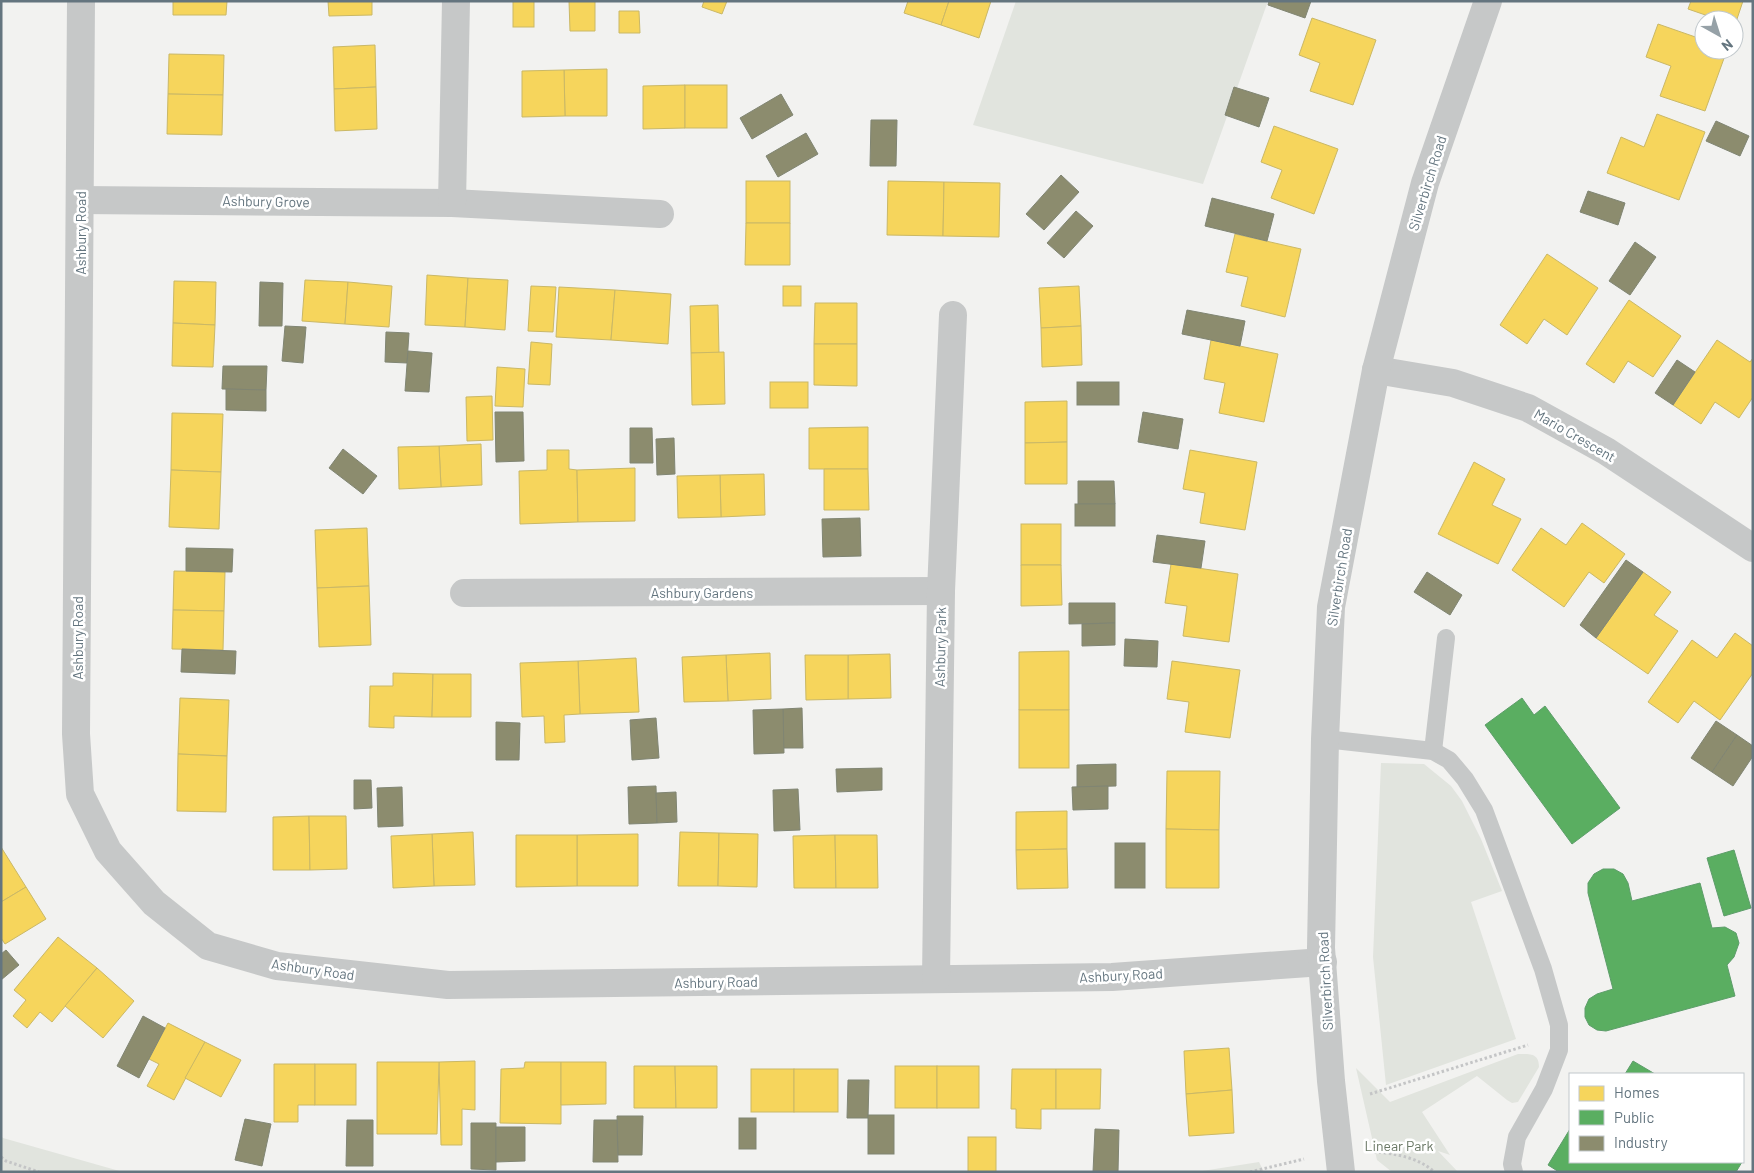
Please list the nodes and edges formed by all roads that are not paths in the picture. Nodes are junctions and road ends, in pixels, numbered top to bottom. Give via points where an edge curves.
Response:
1 (81, 1) edge
2 (456, 1) edge
3 (1488, 1) edge
4 (80, 200) junction
5 (452, 203) junction
6 (660, 214) dead end
7 (953, 315) dead end
8 (1376, 370) junction
9 (1753, 548) edge
10 (941, 591) junction
11 (464, 593) dead end
12 (1446, 638) dead end
13 (1325, 739) junction
14 (1433, 751) junction
15 (1323, 962) junction
16 (936, 979) junction
17 (1341, 1161) edge
18 (1514, 1172) edge

1 - 4 street, Ashbury Road
2 - 5 street
3 - 8 street, Silverbirch Road via 1425,183
4 - 5 street, Ashbury Grove
4 - 16 street, Ashbury Road via 76,734 80,794 108,851 154,903 208,946 277,966 448,985
5 - 6 street, Ashbury Grove
7 - 10 street, Ashbury Park
8 - 9 street, Mario Crescent via 1453,383 1528,408 1606,451
8 - 13 street, Silverbirch Road via 1332,607
10 - 11 street, Ashbury Gardens
10 - 16 street, Ashbury Park
12 - 14 lane
13 - 14 lane
13 - 15 street, Silverbirch Road
14 - 18 lane via 1449,760 1484,810 1544,969 1559,1025 1560,1050 1554,1068 1517,1137 1512,1164
15 - 16 street, Ashbury Road via 1112,977
15 - 17 street, Silverbirch Road via 1331,1081

